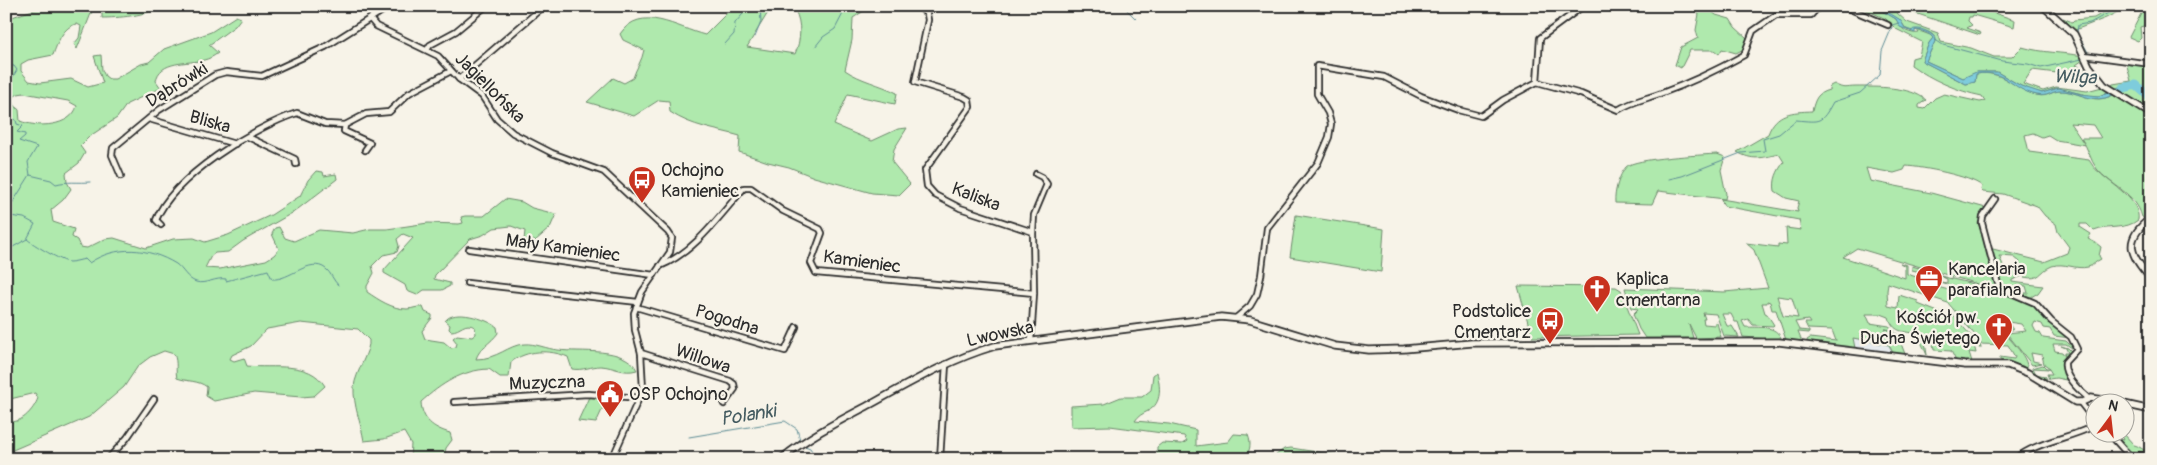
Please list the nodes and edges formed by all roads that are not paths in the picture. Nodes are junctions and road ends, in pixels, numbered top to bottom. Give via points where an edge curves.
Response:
1 (375, 6) edge
2 (390, 6) edge
3 (486, 6) edge
4 (544, 6) edge
5 (918, 6) edge
6 (1583, 6) edge
7 (1819, 6) edge
8 (1843, 6) edge
9 (2043, 6) edge
10 (371, 20) junction
11 (1888, 24) dead end
12 (426, 50) junction
13 (2084, 55) junction
14 (2151, 64) edge
15 (451, 71) junction
16 (459, 79) junction
17 (1537, 82) junction
18 (2151, 114) edge
19 (148, 119) junction
20 (345, 125) junction
21 (248, 137) junction
22 (235, 144) junction
23 (365, 150) dead end
24 (296, 164) dead end
25 (1036, 174) dead end
26 (121, 176) dead end
27 (1995, 199) dead end
28 (2151, 218) edge
29 (161, 225) dead end
30 (1034, 232) junction
31 (469, 249) dead end
32 (660, 266) junction
33 (654, 275) junction
34 (2151, 278) edge
35 (467, 283) dead end
36 (1034, 293) junction
37 (637, 304) junction
38 (1236, 318) junction
39 (796, 327) dead end
40 (1031, 342) junction
41 (641, 353) junction
42 (946, 364) junction
43 (2084, 394) edge
44 (641, 398) junction
45 (154, 399) dead end
46 (2084, 400) edge
47 (454, 402) dead end
48 (2080, 402) junction
49 (724, 404) dead end
50 (2134, 406) edge
51 (2084, 407) edge
52 (2151, 410) edge
53 (2084, 430) edge
54 (2117, 442) edge
55 (2151, 456) edge
56 (2131, 457) edge
57 (108, 459) edge
58 (612, 459) edge
59 (781, 459) edge
60 (940, 459) edge
61 (2015, 459) edge

1 - 10 street
2 - 10 street, Dąbrówki
3 - 12 street via 456,32
4 - 16 street
5 - 30 street, Kaliska via 927,14 928,20 914,82 966,98 970,104 969,110 925,170 924,180 929,190 945,203
6 - 17 street via 1540,38
7 - 17 street via 1811,15 1776,15 1752,31 1744,55 1709,74 1631,102 1618,110 1581,94
8 - 11 street
9 - 13 street via 2074,34
10 - 12 street, Jagiellońska via 376,26
10 - 19 street, Dąbrówki via 325,47 262,76 226,72 215,76
12 - 15 street, Jagiellońska via 444,61
13 - 14 street
13 - 18 street via 2107,88
15 - 16 street, Jagiellońska
15 - 20 street via 399,100 389,112 366,114
16 - 32 street, Jagiellońska via 482,96 497,119 513,133 552,153 604,172 672,238 670,252
17 - 38 street via 1481,116 1421,96 1384,77 1317,66 1317,94 1328,113 1331,124 1329,137 1318,163 1268,228 1255,300
19 - 22 street, Bliska
19 - 26 street, Dąbrówki via 113,148 112,155
20 - 21 street via 325,124 297,113
20 - 23 street via 344,131 370,142
21 - 22 street
21 - 24 street via 286,153 295,159
22 - 29 street via 160,208 156,220
25 - 30 street via 1047,184 1034,215
27 - 43 street via 1982,223 1998,284 2002,289 2033,301 2074,339 2078,349 2064,366
28 - 34 street via 2134,232 2131,246 2135,259
30 - 36 street
31 - 33 street, Mały Kamieniec
32 - 33 street, Jagiellońska
32 - 36 street, Kamieniec via 667,265 688,248 744,188 751,188 783,211 820,229 822,233 811,263 816,273
33 - 37 street, Jagiellońska
35 - 37 street
36 - 40 street
37 - 39 street, Pogodna via 785,351
37 - 41 street, Jagiellońska via 635,330
38 - 40 street, Lwowska via 1221,317
38 - 48 street, Lwowska via 1333,346 1357,349 1427,348 1472,343 1758,341 1965,365 2008,365
40 - 42 street, Lwowska via 976,351
41 - 44 street, Jagiellońska via 644,380
41 - 49 street, Willowa via 730,381 735,389
42 - 59 street, Lwowska via 802,441
42 - 60 street
44 - 47 street, Muzyczna via 588,394
44 - 58 street, Jagiellońska
45 - 57 street
46 - 48 street
48 - 51 street
50 - 52 street
53 - 61 street via 2067,438 2040,443
54 - 56 street
55 - 56 street

